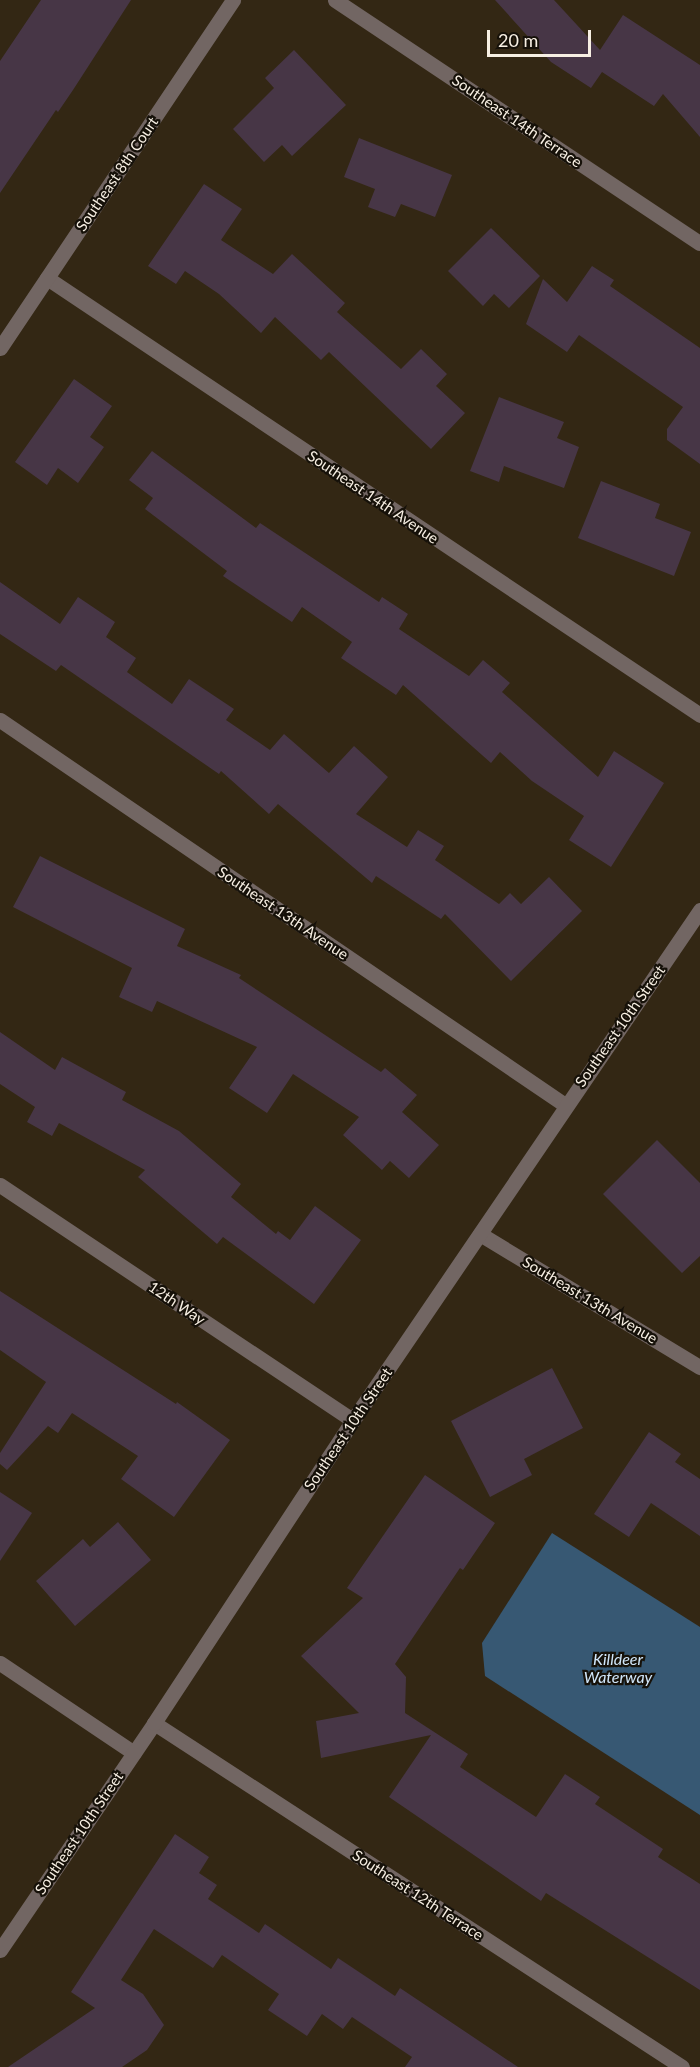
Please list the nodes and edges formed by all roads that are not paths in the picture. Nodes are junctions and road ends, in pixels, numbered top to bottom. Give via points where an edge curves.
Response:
1 (233, 0) edge
2 (335, 0) edge
3 (700, 243) edge
4 (47, 278) junction
5 (0, 348) edge
6 (700, 715) edge
7 (0, 720) edge
8 (700, 910) edge
9 (566, 1105) junction
10 (0, 1185) edge
11 (480, 1234) junction
12 (700, 1367) edge
13 (353, 1420) junction
14 (0, 1663) edge
15 (154, 1723) junction
16 (134, 1753) junction
17 (0, 1950) edge
18 (682, 2067) edge

1 - 4 street, Southeast 8th Court
2 - 3 street, Southeast 14th Terrace
4 - 5 street, Southeast 8th Court
4 - 6 street, Southeast 14th Avenue
7 - 9 street, Southeast 13th Avenue
8 - 9 street, Southeast 10th Street
9 - 11 street, Southeast 10th Street
10 - 13 street, 12th Way
11 - 12 street, Southeast 13th Avenue
11 - 13 street, Southeast 10th Street
13 - 15 street, Southeast 10th Street
14 - 16 street
15 - 16 street, Southeast 10th Street
15 - 18 street, Southeast 12th Terrace
16 - 17 street, Southeast 10th Street

